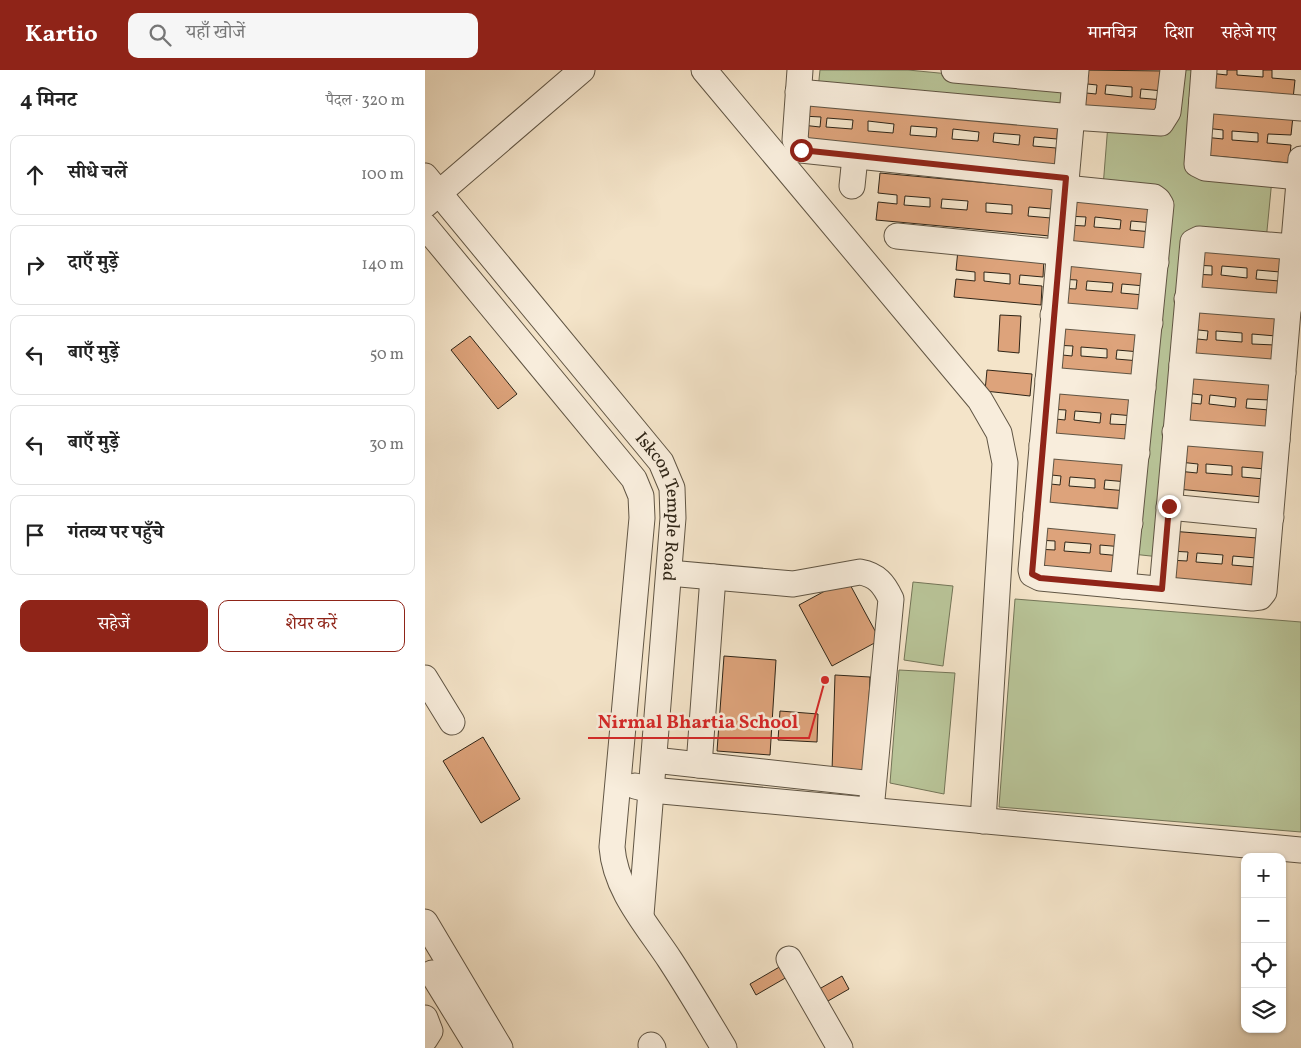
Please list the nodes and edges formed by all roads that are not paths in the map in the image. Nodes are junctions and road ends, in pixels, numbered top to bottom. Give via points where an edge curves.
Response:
1 (582, 70) edge
2 (704, 70) edge
3 (954, 70) edge
4 (1173, 70) edge
5 (1205, 70) edge
6 (1075, 75) edge
7 (799, 81) edge
8 (1202, 100) junction
9 (1301, 108) edge
10 (1071, 117) junction
11 (855, 157) junction
12 (1300, 168) edge
13 (1065, 183) junction
14 (852, 186) dead end
15 (430, 192) edge
16 (425, 226) edge
17 (897, 236) dead end
18 (1293, 247) junction
19 (1059, 252) junction
20 (1156, 262) junction
21 (1187, 299) junction
22 (1289, 307) junction
23 (1053, 315) junction
24 (1150, 323) junction
25 (1181, 366) junction
26 (1283, 372) junction
27 (1048, 380) junction
28 (1143, 388) junction
29 (1175, 432) junction
30 (1277, 440) junction
31 (1042, 446) junction
32 (1137, 453) junction
33 (1169, 506) junction
34 (1036, 514) junction
35 (1271, 517) junction
36 (1129, 523) junction
37 (669, 573) junction
38 (713, 577) junction
39 (1123, 586) junction
40 (1162, 589) junction
41 (425, 678) edge
42 (452, 722) dead end
43 (654, 760) junction
44 (699, 765) junction
45 (618, 781) junction
46 (873, 784) junction
47 (651, 790) junction
48 (871, 810) junction
49 (983, 821) junction
50 (1301, 850) edge
51 (641, 915) junction
52 (425, 922) edge
53 (789, 959) dead end
54 (427, 971) edge
55 (466, 1010) junction
56 (425, 1018) edge
57 (425, 1039) edge
58 (478, 1048) edge
59 (500, 1048) edge
60 (724, 1048) edge
61 (839, 1048) edge

1 - 15 street
2 - 49 street via 980,400 999,433 1005,463
3 - 6 street
4 - 10 street via 1168,112 1161,123
5 - 8 street
6 - 10 street
7 - 10 street
7 - 11 street via 796,146 806,152
8 - 9 street
8 - 12 street via 1197,164
10 - 13 street
11 - 13 street
11 - 14 street
12 - 18 street
13 - 19 street
13 - 20 street via 1159,200 1161,211
15 - 37 street, Iskcon Temple Road via 661,462 672,488
16 - 45 street, Iskcon Temple Road via 634,479 641,496 642,518
17 - 19 street
18 - 21 street via 1196,240 1191,246
18 - 22 street
19 - 20 street
19 - 23 street
20 - 24 street
21 - 22 street
21 - 25 street
22 - 26 street
23 - 24 street
23 - 27 street
24 - 28 street
25 - 26 street
25 - 29 street
26 - 30 street
27 - 28 street
27 - 31 street
28 - 32 street
29 - 30 street
29 - 33 street
30 - 35 street
31 - 32 street
31 - 34 street
32 - 36 street
33 - 35 street
33 - 40 street
34 - 36 street
34 - 39 street via 1032,574 1040,578
35 - 40 street via 1265,586 1260,597
36 - 39 street
37 - 38 street
37 - 43 street, Iskcon Temple Road
38 - 44 street
38 - 46 street via 793,584 860,572 880,580 891,598
39 - 40 street
41 - 42 street
43 - 44 street
43 - 47 street, Iskcon Temple Road
44 - 46 street
45 - 47 street
45 - 51 street, Iskcon Temple Road via 613,863 625,892
46 - 48 street
47 - 48 street
47 - 51 street, Iskcon Temple Road
48 - 49 street
49 - 50 street
51 - 60 street, Iskcon Temple Road
52 - 55 street
53 - 61 street
54 - 55 street
55 - 58 street
55 - 59 street
56 - 57 street via 430,1031

